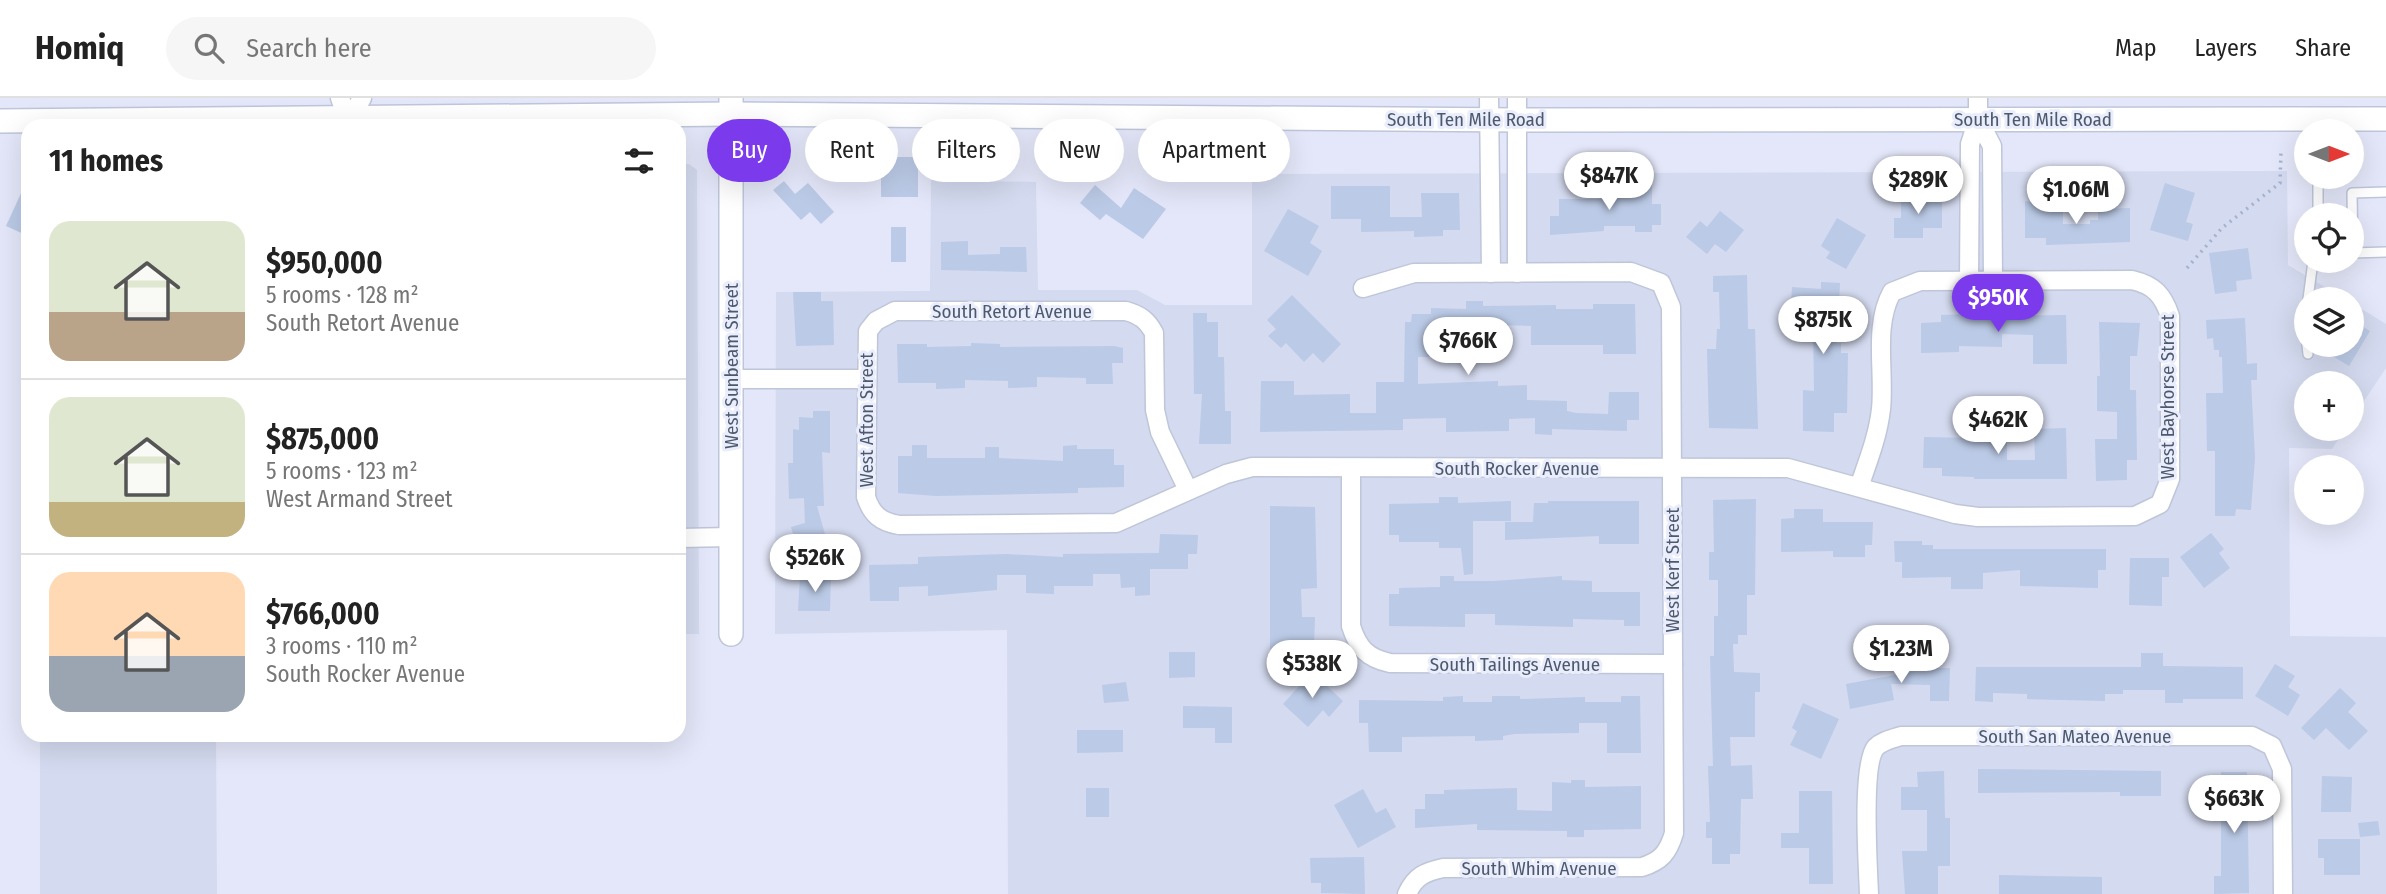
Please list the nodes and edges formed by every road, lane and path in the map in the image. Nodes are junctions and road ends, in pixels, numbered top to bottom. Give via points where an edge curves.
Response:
1 (340, 98) edge
2 (362, 98) edge
3 (731, 106) edge
4 (1978, 108) edge
5 (1489, 109) edge
6 (1517, 109) edge
7 (348, 119) edge
8 (352, 119) edge
9 (440, 119) edge
10 (2386, 119) edge
11 (0, 121) edge
12 (21, 121) edge
13 (2364, 121) edge
14 (2294, 124) edge
15 (2281, 152) dead end
16 (2386, 192) edge
17 (2352, 203) edge
18 (2386, 252) edge
19 (2364, 253) edge
20 (2187, 268) dead end
21 (1491, 273) junction
22 (1517, 273) junction
23 (1969, 281) junction
24 (1993, 281) junction
25 (1363, 288) dead end
26 (876, 321) joint
27 (866, 379) junction
28 (731, 380) junction
29 (1351, 468) junction
30 (1672, 468) junction
31 (1859, 487) junction
32 (1188, 490) junction
33 (2160, 505) joint
34 (878, 518) joint
35 (731, 537) junction
36 (686, 538) edge
37 (732, 634) dead end
38 (1672, 664) junction
39 (1664, 857) joint
40 (1411, 887) edge
41 (1868, 894) edge
42 (2283, 894) edge

1 - 7 street
2 - 8 street
3 - 5 street, South Ten Mile Road
3 - 9 street, South Ten Mile Road
3 - 28 street, West Sunbeam Street
4 - 6 street, South Ten Mile Road
4 - 14 street, South Ten Mile Road
4 - 23 street via 1970,144
4 - 24 street via 1992,146
5 - 6 street, South Ten Mile Road
5 - 21 street
6 - 22 street
10 - 13 street, South Ten Mile Road
11 - 12 street, South Ten Mile Road
15 - 20 path via 2280,183 2222,228
16 - 17 lane via 2352,193
18 - 19 lane
21 - 22 street
21 - 25 street via 1414,273
22 - 30 street, West Kerf Street via 1632,272 1661,283 1671,307
23 - 24 street
23 - 31 street via 1920,281 1892,292 1882,318 1883,387 1877,435
24 - 33 street, West Bayhorse Street via 2133,280 2157,291 2170,316 2170,479
26 - 27 street, West Afton Street via 868,331
26 - 32 street, South Retort Avenue via 895,311 1126,311 1148,322 1156,344 1155,410 1160,432
27 - 28 street
27 - 34 street, West Afton Street via 866,497
28 - 35 street, West Sunbeam Street
29 - 30 street, South Rocker Avenue
29 - 32 street, South Rocker Avenue via 1252,467
29 - 38 street, South Tailings Avenue via 1351,626 1361,650 1375,660
30 - 31 street, South Rocker Avenue via 1788,468
30 - 38 street, West Kerf Street
31 - 33 street, South Rocker Avenue via 1934,510 1978,517 2135,516
32 - 34 street, South Rocker Avenue via 1116,523 1096,526 899,525
35 - 36 street
35 - 37 street, West Sunbeam Street
38 - 39 street, West Kerf Street via 1674,833
39 - 40 street, South Whim Avenue via 1642,867 1443,869 1427,872
41 - 42 street, South San Mateo Avenue via 1868,767 1877,746 1901,736 2252,736 2272,746 2282,769

